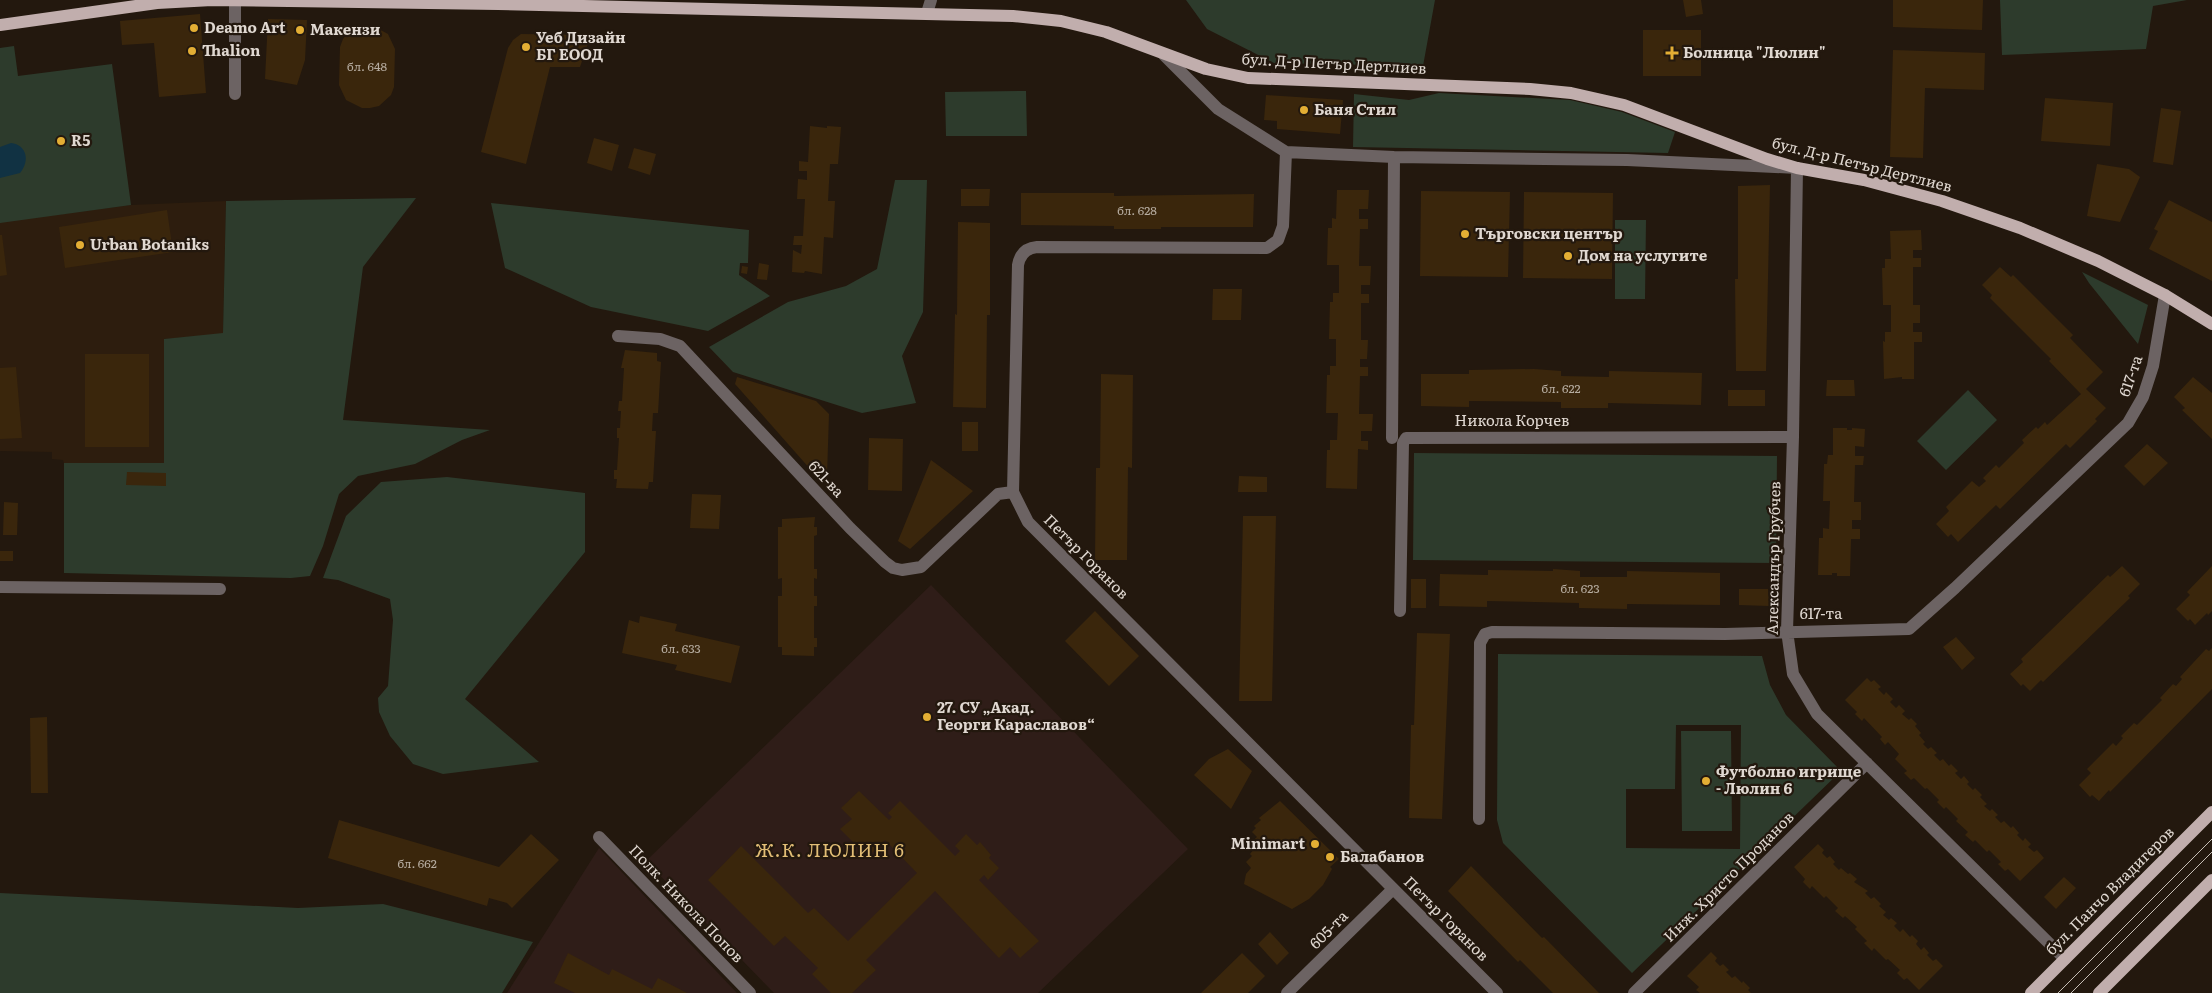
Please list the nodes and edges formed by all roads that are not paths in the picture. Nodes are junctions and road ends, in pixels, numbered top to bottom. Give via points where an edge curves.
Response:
1 (931, 0) edge
2 (235, 1) edge
3 (927, 13) junction
4 (0, 25) edge
5 (1164, 55) junction
6 (235, 94) dead end
7 (1286, 152) junction
8 (1394, 157) junction
9 (1797, 168) junction
10 (2165, 295) junction
11 (2212, 324) edge
12 (618, 336) dead end
13 (1793, 437) junction
14 (1392, 438) dead end
15 (1013, 492) junction
16 (0, 587) edge
17 (220, 589) dead end
18 (1400, 611) dead end
19 (1787, 631) junction
20 (1867, 763) junction
21 (2212, 812) edge
22 (1479, 818) dead end
23 (599, 837) dead end
24 (2212, 880) edge
25 (1393, 888) junction
26 (2065, 959) junction
27 (750, 993) edge
28 (1287, 993) edge
29 (1497, 993) edge
30 (1634, 993) edge
31 (2031, 993) edge
32 (2099, 993) edge

1 - 3 street
2 - 3 main road, бул. Д-р Петър Дертлиев
2 - 4 main road, бул. Д-р Петър Дертлиев via 157,3
2 - 6 street
3 - 5 main road, бул. Д-р Петър Дертлиев via 1061,21 1106,32
5 - 7 street via 1218,109
5 - 9 main road, бул. Д-р Петър Дертлиев via 1248,78 1438,84 1572,93 1624,105
7 - 8 street
7 - 15 street, Петър Горанов via 1283,226 1278,240 1266,248 1037,247 1022,254 1018,265
8 - 9 street via 1627,160
8 - 14 street
9 - 10 main road, бул. Д-р Петър Дертлиев via 1864,180 1942,201 2052,241
9 - 13 street, Александър Грубчев
10 - 11 main road, бул. Д-р Петър Дертлиев
10 - 19 street, 617-та via 2153,366 2143,397 2128,423 1928,613 1909,629
12 - 15 street, 621-ва via 660,339 680,346 850,528 893,568 920,567 998,494
13 - 18 street, Никола Корчев via 1406,438 1402,443
13 - 19 street, Александър Грубчев
15 - 25 street, Петър Горанов via 1028,522
16 - 17 street
19 - 20 street, Александър Грубчев via 1793,674 1807,698 1817,714
19 - 22 street, 617-та via 1484,634 1480,644
20 - 26 street, Александър Грубчев
20 - 30 street, Инж. Христо Проданов
21 - 26 main road, бул. Панчо Владигеров
23 - 27 street, Полк. Никола Попов
24 - 32 main road
25 - 28 street, 605-та
25 - 29 street, Петър Горанов
26 - 31 main road, бул. Панчо Владигеров

